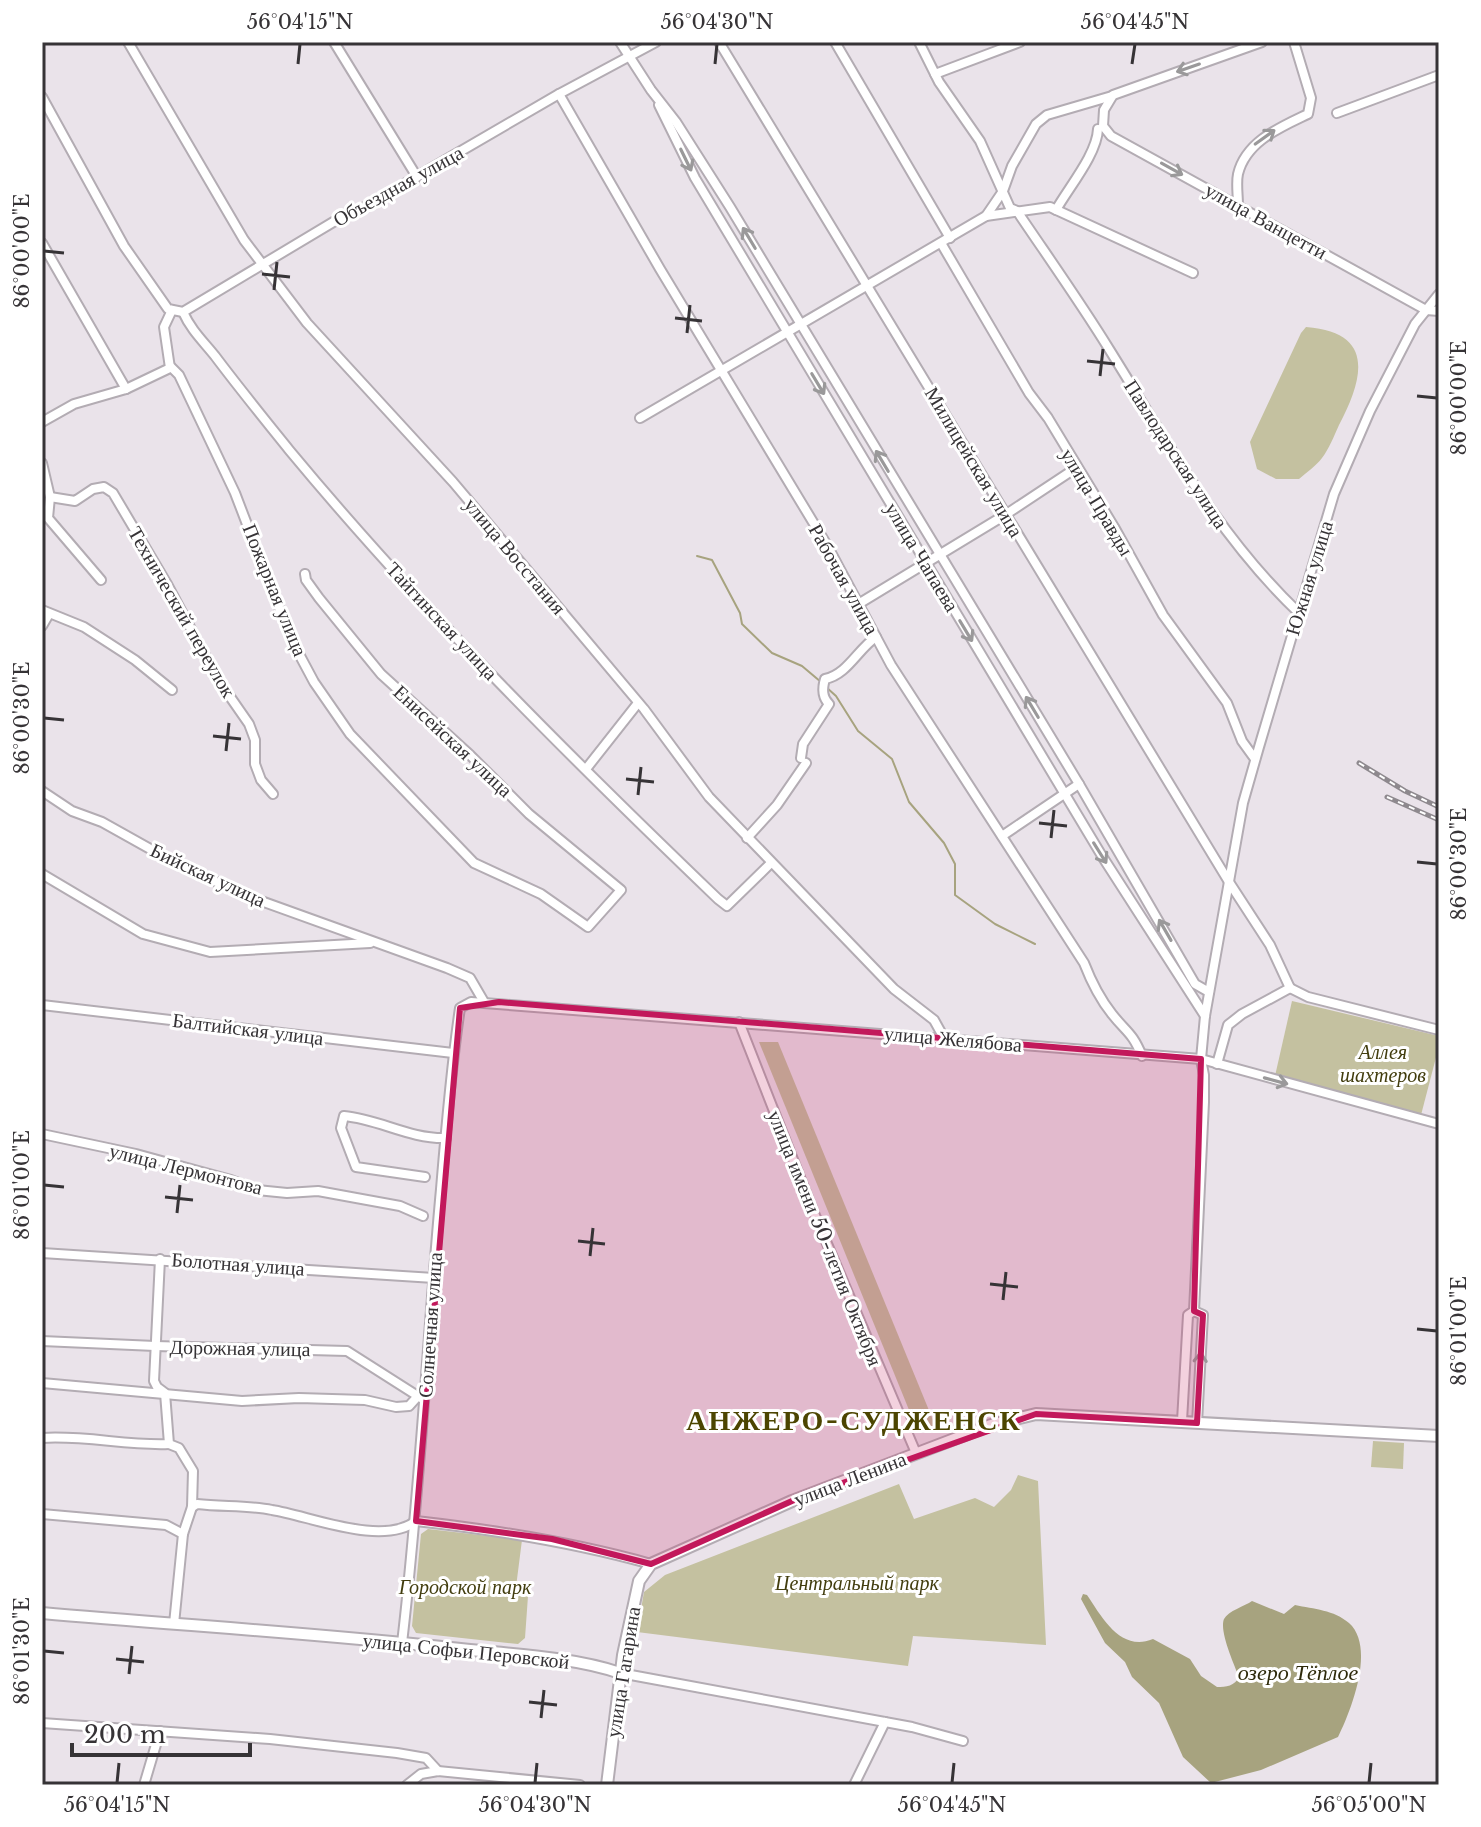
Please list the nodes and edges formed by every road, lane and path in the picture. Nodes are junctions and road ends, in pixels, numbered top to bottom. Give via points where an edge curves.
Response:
1 (128, 42) edge
2 (334, 42) edge
3 (620, 42) edge
4 (656, 42) edge
5 (719, 42) edge
6 (835, 42) edge
7 (919, 42) edge
8 (1020, 42) edge
9 (1262, 42) edge
10 (1294, 42) edge
11 (629, 57) junction
12 (935, 74) junction
13 (1439, 75) edge
14 (651, 90) junction
15 (559, 94) junction
16 (1113, 95) junction
17 (42, 97) edge
18 (1337, 113) dead end
19 (1102, 130) junction
20 (417, 177) junction
21 (1003, 191) junction
22 (1238, 205) junction
23 (1056, 210) junction
24 (1017, 211) junction
25 (986, 216) junction
26 (945, 240) junction
27 (42, 243) edge
28 (263, 265) junction
29 (1193, 273) dead end
30 (867, 286) junction
31 (1439, 294) edge
32 (170, 310) junction
33 (1426, 310) junction
34 (1439, 311) edge
35 (183, 312) junction
36 (799, 324) junction
37 (787, 331) junction
38 (170, 366) junction
39 (722, 368) junction
40 (126, 389) junction
41 (640, 418) dead end
42 (42, 422) edge
43 (42, 463) edge
44 (1076, 468) junction
45 (50, 497) junction
46 (1005, 515) junction
47 (939, 554) junction
48 (925, 562) junction
49 (305, 574) dead end
50 (101, 580) dead end
51 (860, 603) junction
52 (46, 612) edge
53 (1299, 613) junction
54 (42, 626) edge
55 (876, 637) junction
56 (172, 690) dead end
57 (638, 703) junction
58 (1255, 759) junction
59 (586, 769) junction
60 (1079, 784) junction
61 (42, 791) edge
62 (273, 794) dead end
63 (1064, 794) junction
64 (1002, 836) junction
65 (747, 838) junction
66 (771, 863) junction
67 (42, 874) edge
68 (1229, 882) junction
69 (621, 890) joint
70 (382, 944) junction
71 (1290, 988) junction
72 (1209, 992) junction
73 (484, 1002) junction
74 (42, 1005) edge
75 (460, 1008) joint
76 (1205, 1016) junction
77 (739, 1022) junction
78 (1439, 1030) edge
79 (944, 1038) junction
80 (453, 1053) junction
81 (1142, 1056) junction
82 (1201, 1059) junction
83 (1217, 1064) junction
84 (1439, 1124) edge
85 (42, 1134) edge
86 (446, 1138) junction
87 (425, 1177) dead end
88 (423, 1216) dead end
89 (42, 1253) edge
90 (160, 1259) junction
91 (434, 1278) junction
92 (1194, 1311) junction
93 (42, 1341) edge
94 (155, 1346) junction
95 (42, 1383) edge
96 (165, 1393) junction
97 (421, 1398) junction
98 (1182, 1421) junction
99 (1197, 1423) junction
100 (1439, 1436) edge
101 (42, 1438) edge
102 (169, 1444) junction
103 (916, 1453) junction
104 (192, 1507) junction
105 (42, 1514) edge
106 (416, 1521) junction
107 (183, 1534) junction
108 (651, 1564) junction
109 (42, 1613) edge
110 (174, 1624) junction
111 (402, 1643) junction
112 (620, 1673) junction
113 (885, 1722) junction
114 (42, 1723) edge
115 (160, 1731) junction
116 (963, 1741) dead end
117 (438, 1771) junction
118 (144, 1785) edge
119 (407, 1785) edge
120 (580, 1785) edge
121 (607, 1785) edge
122 (854, 1785) edge

1 - 28 street, улица Восстания
2 - 20 street
3 - 11 street, улица Чапаева
4 - 11 street, Объездная улица
5 - 30 street, Милицейская улица
6 - 26 street, улица Правды
7 - 12 street, Павлодарская улица
8 - 12 street
9 -> 16 street
22 -> 10 street via 1238,173 1253,146 1308,114 1311,98
11 - 14 street, улица Чапаева
11 - 15 street, Объездная улица
12 - 21 street, Павлодарская улица via 980,141
13 - 18 street
36 -> 14 street, улица Чапаева via 723,195
14 -> 37 street, улица Чапаева via 695,178
15 - 20 street, Объездная улица
15 - 39 street, Рабочая улица
16 - 19 street via 1104,110
16 - 21 street via 1047,115 1036,124
17 - 32 street via 124,246
19 -> 22 street, улица Ванцетти
19 - 23 street
20 - 28 street, Объездная улица
21 - 24 street, Павлодарская улица via 1010,208
21 - 25 street
22 - 33 street, улица Ванцетти
23 - 24 street
23 - 29 street
24 - 25 street
24 - 53 street, Павлодарская улица via 1218,522
25 - 26 street
26 - 30 street
26 - 44 street, улица Правды
27 - 40 street
28 - 35 street, Объездная улица
28 - 57 street, улица Восстания via 307,323 453,482
30 - 36 street
30 - 46 street, Милицейская улица
31 - 33 street, Южная улица
32 - 35 street
32 - 38 street, Пожарная улица via 164,327
33 - 34 street
33 - 53 street, Южная улица via 1370,411 1334,494
35 - 59 street, Тайгинская улица via 225,373 333,502
36 - 37 street
47 -> 36 street, улица Чапаева
37 - 39 street
37 -> 48 street, улица Чапаева
38 - 40 street
38 - 69 street, Пожарная улица via 235,493 291,639 350,734 474,863 541,894 588,927
39 - 41 street
39 - 51 street, Рабочая улица
40 - 42 street via 88,399
43 - 45 street
44 - 46 street
44 - 58 street, улица Правды via 1163,615 1227,703
45 - 50 street via 48,518
45 - 62 street, Технический переулок via 75,501 104,487 113,493 217,678 249,724 255,764
46 - 47 street
46 - 68 street, Милицейская улица
47 - 48 street
60 -> 47 street, улица Чапаева
48 - 51 street
48 -> 63 street, улица Чапаева
49 - 69 street, Енисейская улица via 381,674 529,814
51 - 55 street, Рабочая улица
52 - 54 street
52 - 56 street via 84,627
53 - 58 street, Южная улица
55 - 64 street, Рабочая улица
55 - 65 street via 834,678 825,679 822,687 829,704 803,744 804,760 777,805
57 - 59 street
57 - 65 street, улица Восстания
58 - 68 street, Южная улица
59 - 66 street, Тайгинская улица via 727,906
60 - 63 street
72 -> 60 street, улица Чапаева via 1195,984
61 - 70 street, Бийская улица via 239,893
63 - 64 street
63 -> 76 street, улица Чапаева
64 - 81 street, Рабочая улица via 1111,1013 1135,1037
65 - 66 street, улица Восстания
66 - 79 street, улица Восстания via 894,989 934,1020
67 - 70 street, Бийская улица via 143,934 210,952
68 - 71 street, Милицейская улица via 1270,945
68 - 72 street, Южная улица
70 - 73 street, Бийская улица via 470,978
71 - 78 street
71 - 83 street via 1228,1025
72 - 76 street, Южная улица
73 - 75 street, улица Желябова
73 - 77 street, улица Желябова
74 - 80 street, Балтийская улица
75 - 80 street, Солнечная улица
76 - 82 street, Южная улица
77 - 79 street, улица Желябова
77 - 103 street, улица имени 50-летия Октября
79 - 81 street, улица Желябова
80 - 86 street, Солнечная улица
81 - 82 street, улица Желябова
82 - 83 street, улица Желябова
82 - 92 street, Южная улица via 1204,1102
83 -> 84 street, улица Желябова
85 - 88 street, улица Лермонтова via 149,1157 257,1190 318,1191 400,1206
86 - 87 street via 344,1116 341,1128 356,1167
86 - 91 street, Солнечная улица
89 - 90 street, Болотная улица
90 - 91 street, Болотная улица
90 - 94 street
91 - 97 street, Солнечная улица
92 - 98 street via 1188,1315
99 -> 92 street via 1203,1315
93 - 94 street, Дорожная улица
94 - 96 street via 154,1381
94 - 97 street, Дорожная улица via 347,1351
95 - 96 street
96 - 97 street via 242,1401 365,1400 396,1407
96 - 102 street
97 - 106 street, Солнечная улица
98 - 99 main road, улица Ленина
98 - 103 main road, улица Ленина via 1036,1414
99 - 100 main road, улица Ленина
101 - 102 street
102 - 104 street via 179,1448 193,1471
103 - 108 main road, улица Ленина via 755,1516
104 - 106 street via 272,1510 385,1531 405,1530
104 - 107 street
105 - 107 street via 166,1525
106 - 108 street via 521,1534
106 - 111 street, Солнечная улица
107 - 110 street
108 - 112 main road, улица Гагарина via 639,1581
109 - 110 main road, улица Софьи Перовской
110 - 111 main road, улица Софьи Перовской
111 - 112 main road, улица Софьи Перовской
112 - 113 street, улица Софьи Перовской
112 - 121 main road, улица Гагарина
113 - 116 street, улица Софьи Перовской
113 - 122 street
114 - 115 street
115 - 117 street via 397,1753 426,1758
115 - 118 street
117 - 119 street via 421,1774
117 - 120 street

